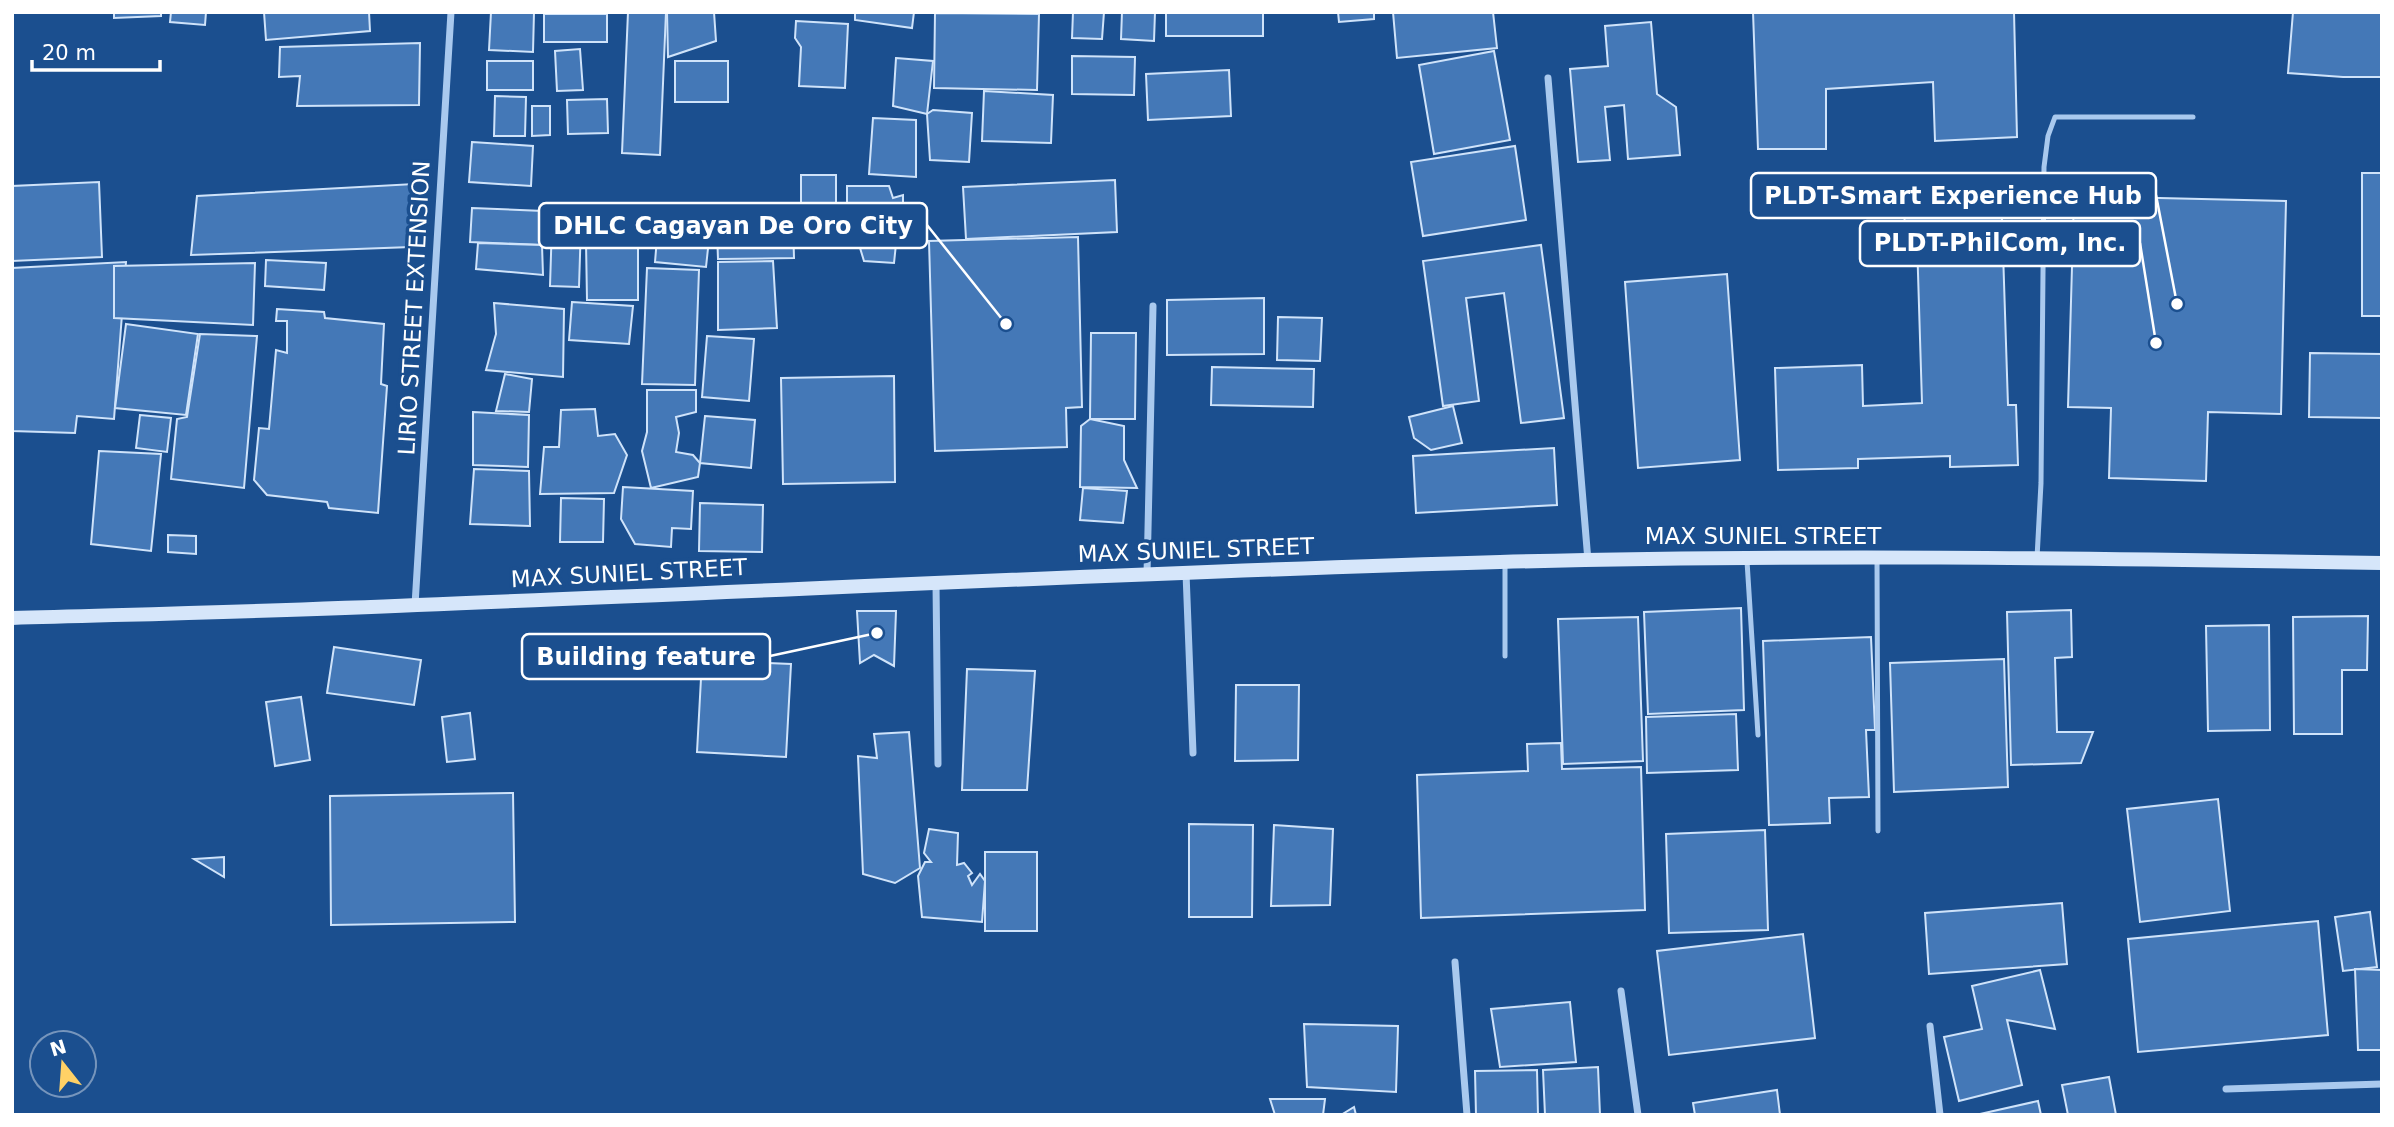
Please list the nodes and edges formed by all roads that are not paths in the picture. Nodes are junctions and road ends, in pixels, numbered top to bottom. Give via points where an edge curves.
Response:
1 (451, 12) edge
2 (1548, 78) dead end
3 (2193, 117) dead end
4 (1153, 306) dead end
5 (1747, 558) junction
6 (1877, 558) junction
7 (2037, 558) junction
8 (1588, 561) junction
9 (1505, 562) junction
10 (2382, 563) edge
11 (1186, 573) junction
12 (1147, 574) junction
13 (936, 582) junction
14 (415, 606) junction
15 (12, 618) edge
16 (1505, 656) dead end
17 (1758, 734) dead end
18 (1194, 753) dead end
19 (938, 764) dead end
20 (1878, 831) dead end
21 (1455, 962) dead end
22 (1621, 991) dead end
23 (1930, 1026) dead end
24 (2382, 1084) edge
25 (2226, 1088) dead end
26 (1467, 1115) edge
27 (1638, 1115) edge
28 (1940, 1115) edge

1 - 14 street, LIRIO STREET EXTENSION
2 - 8 street
3 - 7 lane via 2055,117 2051,126 2044,167
4 - 12 street
5 - 6 main road, MAX SUNIEL STREET
5 - 8 main road, MAX SUNIEL STREET
5 - 17 lane
6 - 7 main road, MAX SUNIEL STREET
6 - 20 lane
7 - 10 main road, MAX SUNIEL STREET
8 - 9 main road, MAX SUNIEL STREET
9 - 11 main road, MAX SUNIEL STREET
9 - 16 lane
11 - 12 main road, MAX SUNIEL STREET
11 - 18 street
12 - 13 main road, MAX SUNIEL STREET
13 - 14 main road, MAX SUNIEL STREET
13 - 19 street
14 - 15 main road, MAX SUNIEL STREET
21 - 26 street
22 - 27 street
23 - 28 street
24 - 25 street

